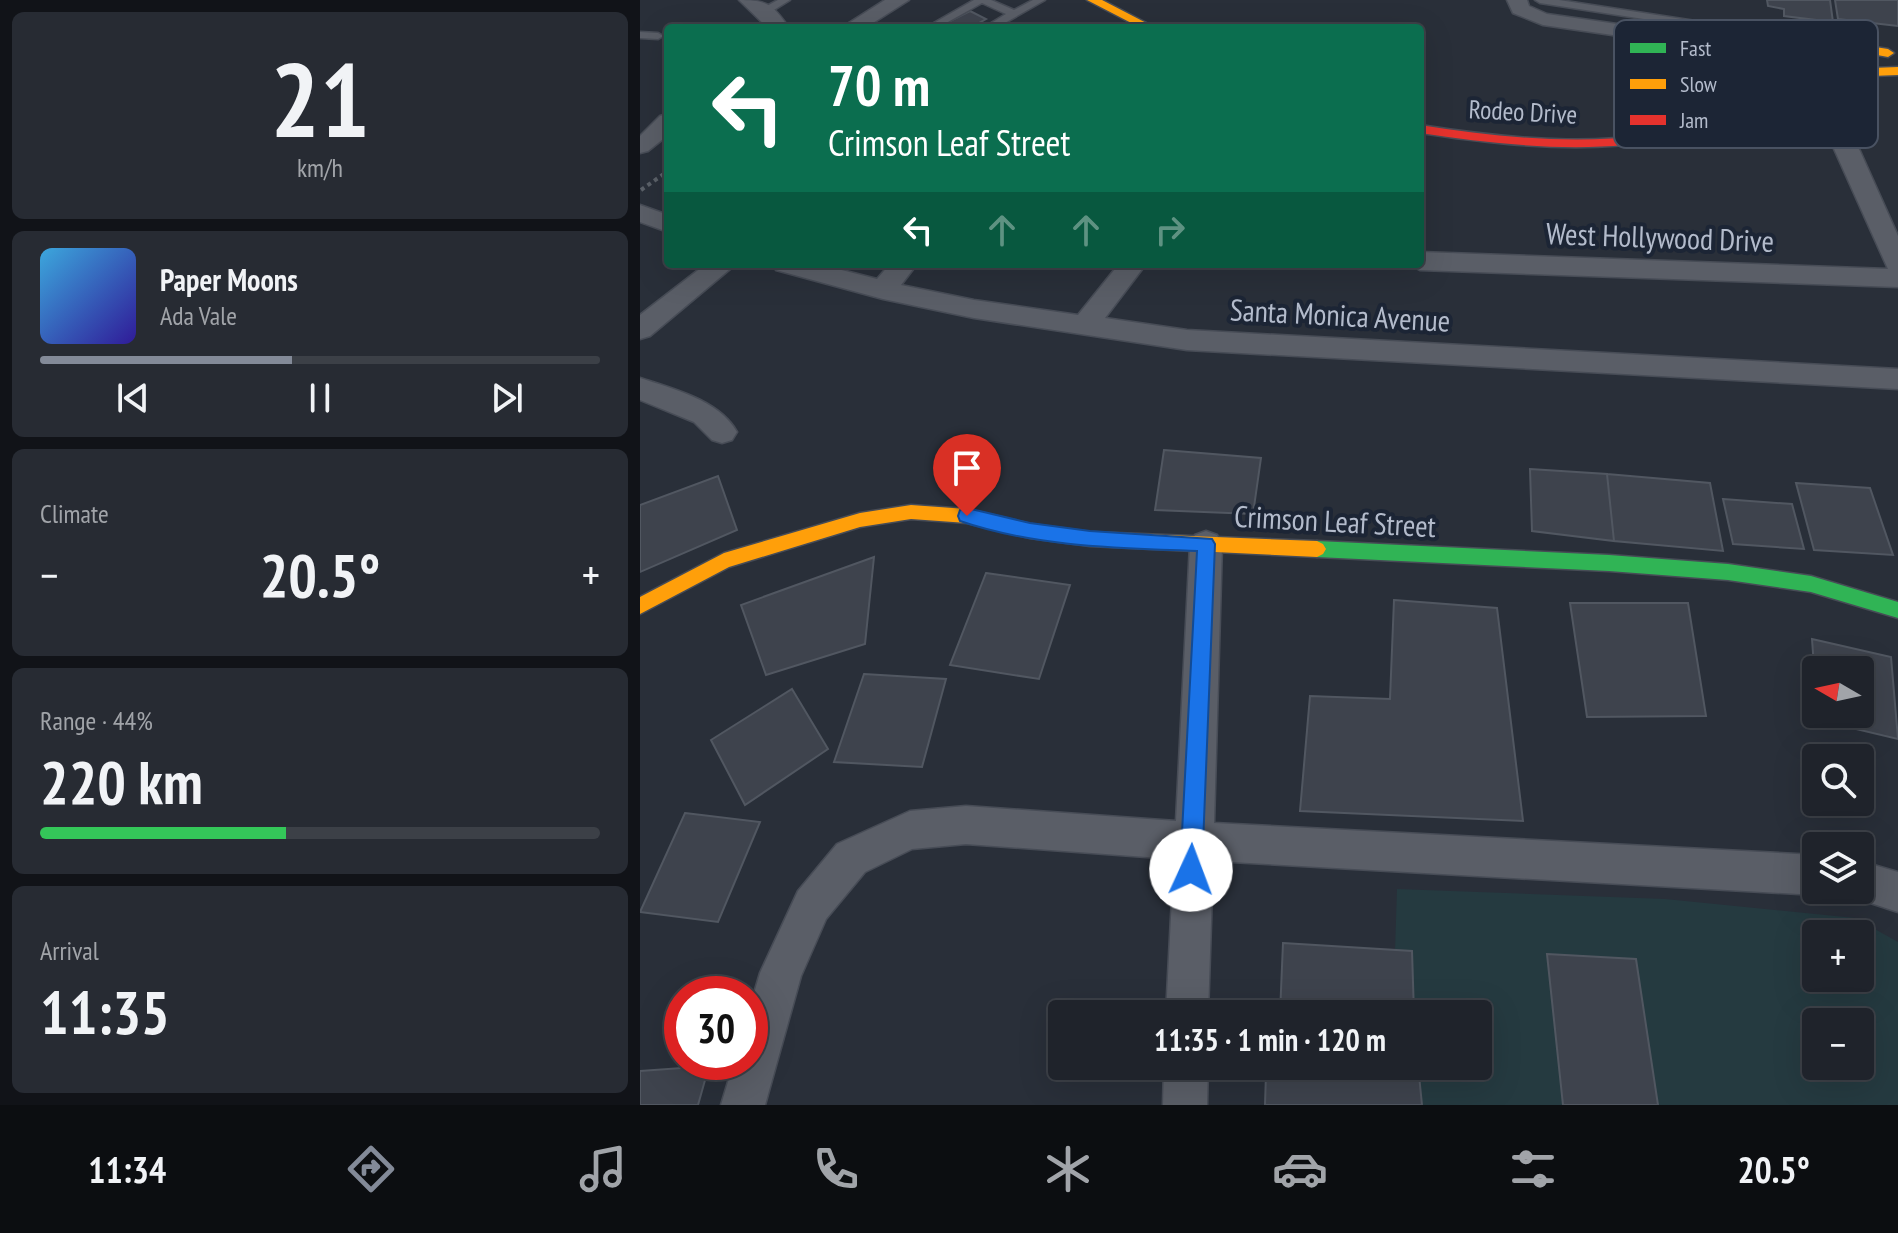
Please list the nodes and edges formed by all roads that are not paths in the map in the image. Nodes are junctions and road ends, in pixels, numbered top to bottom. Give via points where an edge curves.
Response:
1 (785, 0) edge
2 (899, 0) edge
3 (982, 0) edge
4 (1040, 0) edge
5 (1093, 0) edge
6 (1517, 0) edge
7 (1540, 0) edge
8 (757, 6) edge
9 (1071, 7) dead end
10 (1014, 14) junction
11 (1651, 20) edge
12 (775, 24) edge
13 (858, 24) edge
14 (940, 24) edge
15 (995, 24) edge
16 (1104, 24) edge
17 (1142, 24) edge
18 (1614, 27) edge
19 (640, 35) edge
20 (658, 36) dead end
21 (1878, 53) edge
22 (1878, 54) edge
23 (1898, 55) edge
24 (1878, 70) edge
25 (1898, 71) edge
26 (1424, 111) edge
27 (1540, 123) dead end
28 (664, 126) edge
29 (1424, 129) edge
30 (1614, 141) edge
31 (640, 146) edge
32 (1847, 148) edge
33 (664, 152) edge
34 (640, 168) edge
35 (640, 213) edge
36 (664, 222) edge
37 (1424, 261) edge
38 (1898, 265) edge
39 (718, 268) edge
40 (800, 268) edge
41 (901, 268) edge
42 (1130, 268) edge
43 (1898, 278) edge
44 (883, 290) junction
45 (1083, 327) junction
46 (640, 329) edge
47 (1898, 379) edge
48 (640, 389) edge
49 (722, 432) dead end
50 (1206, 544) junction
51 (640, 606) edge
52 (1898, 610) edge
53 (1192, 841) junction
54 (1802, 874) edge
55 (1874, 885) edge
56 (1898, 892) edge
57 (1187, 1000) edge
58 (1186, 1080) edge
59 (743, 1105) edge
60 (1185, 1105) edge

1 - 8 lane
2 - 13 street
3 - 10 lane
3 - 14 lane
4 - 10 lane
5 - 17 main road
6 - 18 street via 1520,9 1543,19
7 - 11 lane
8 - 12 street
9 - 16 main road
10 - 15 lane
19 - 20 lane
21 - 23 main road
22 - 23 main road, Rodeo Drive
24 - 25 main road, Rodeo Drive
26 - 27 main road, Rodeo Drive
28 - 31 street
29 - 30 main road, Rodeo Drive
32 - 38 street
33 - 34 street
35 - 36 street
37 - 43 street, West Hollywood Drive
39 - 46 street
40 - 44 street, Santa Monica Avenue
41 - 44 street
42 - 45 street
44 - 45 street, Santa Monica Avenue
45 - 47 street, Santa Monica Avenue via 1297,348
48 - 49 street via 704,414
50 - 51 main road, Crimson Leaf Street via 1090,539 967,516 911,512 860,520 724,561
50 - 52 main road, Crimson Leaf Street via 1728,572 1811,584
50 - 53 street
53 - 54 street
53 - 57 street
53 - 59 street via 966,825 910,830 851,858 812,905 781,973
55 - 56 street
58 - 60 street

